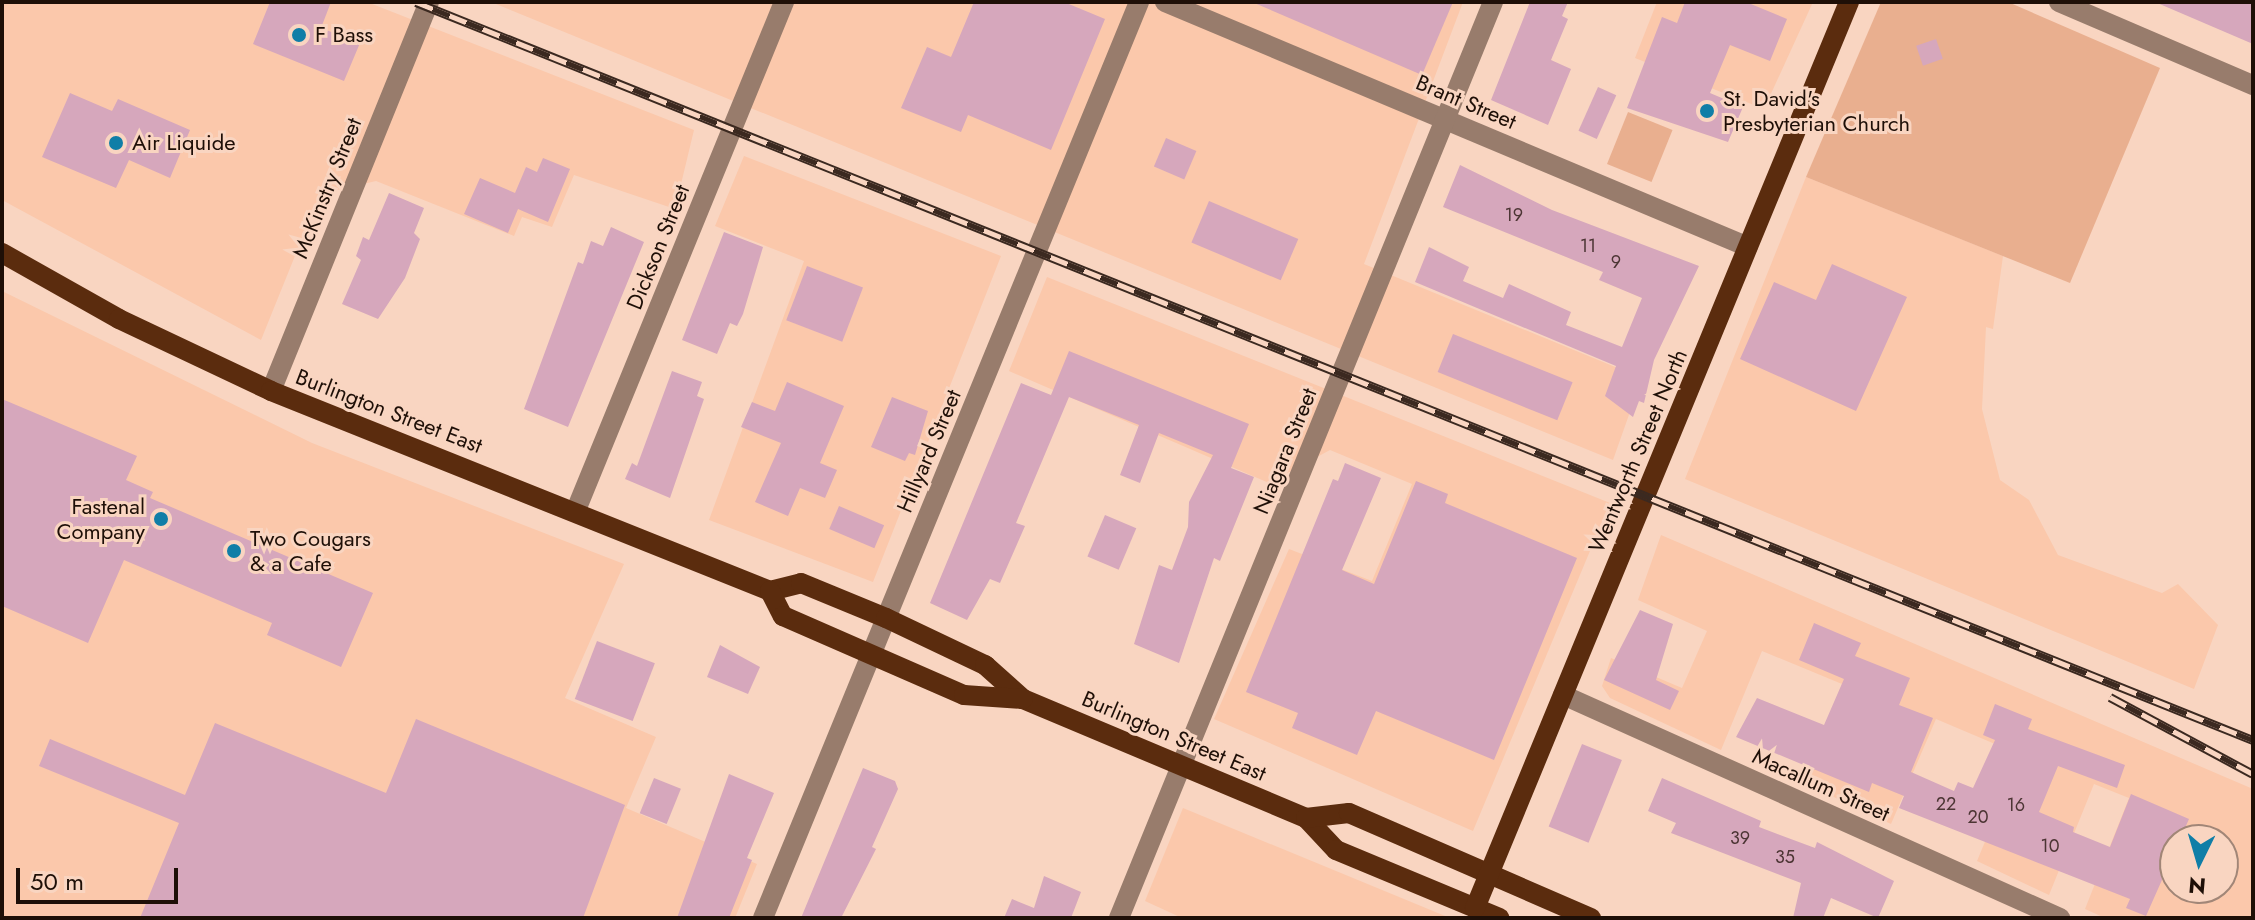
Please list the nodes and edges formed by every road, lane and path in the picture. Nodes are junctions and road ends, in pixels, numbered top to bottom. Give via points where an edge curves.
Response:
1 (429, 2) edge
2 (784, 2) edge
3 (1139, 2) edge
4 (1165, 2) edge
5 (1493, 2) edge
6 (1849, 2) edge
7 (2059, 2) edge
8 (2253, 85) edge
9 (1446, 120) junction
10 (1748, 247) junction
11 (2, 253) edge
12 (271, 391) junction
13 (576, 510) junction
14 (770, 591) junction
15 (886, 618) junction
16 (870, 654) junction
17 (1563, 695) junction
18 (1023, 699) junction
19 (1182, 765) junction
20 (1306, 818) junction
21 (1490, 874) junction
22 (1473, 913) edge
23 (763, 918) edge
24 (1119, 918) edge
25 (1499, 918) edge
26 (1591, 918) edge
27 (2060, 918) edge

1 - 12 street, McKinstry Street
2 - 13 street, Dickson Street
3 - 15 street, Hillyard Street
4 - 9 street, Brant Street
5 - 9 street, Niagara Street
6 - 10 main road, Wentworth Street North
7 - 8 street
9 - 10 street, Brant Street
9 - 19 street, Niagara Street
10 - 17 main road, Wentworth Street North
11 - 12 main road, Burlington Street East via 119,319
12 - 13 main road, Burlington Street East
13 - 14 main road, Burlington Street East
14 - 15 main road, Burlington Street East via 801,583
14 - 16 main road, Burlington Street East via 783,616
15 - 16 street, Hillyard Street
15 - 18 main road, Burlington Street East via 985,665
16 - 18 main road, Burlington Street East via 964,695
16 - 23 street, Hillyard Street
17 - 21 main road, Wentworth Street North
17 - 27 street, Macallum Street
18 - 19 main road, Burlington Street East
19 - 20 main road, Burlington Street East
19 - 24 street, Niagara Street
20 - 21 main road, Burlington Street East via 1349,813
20 - 22 main road, Burlington Street East via 1336,850
21 - 22 main road, Wentworth Street North
21 - 26 main road, Burlington Street East
22 - 25 main road, Burlington Street East

